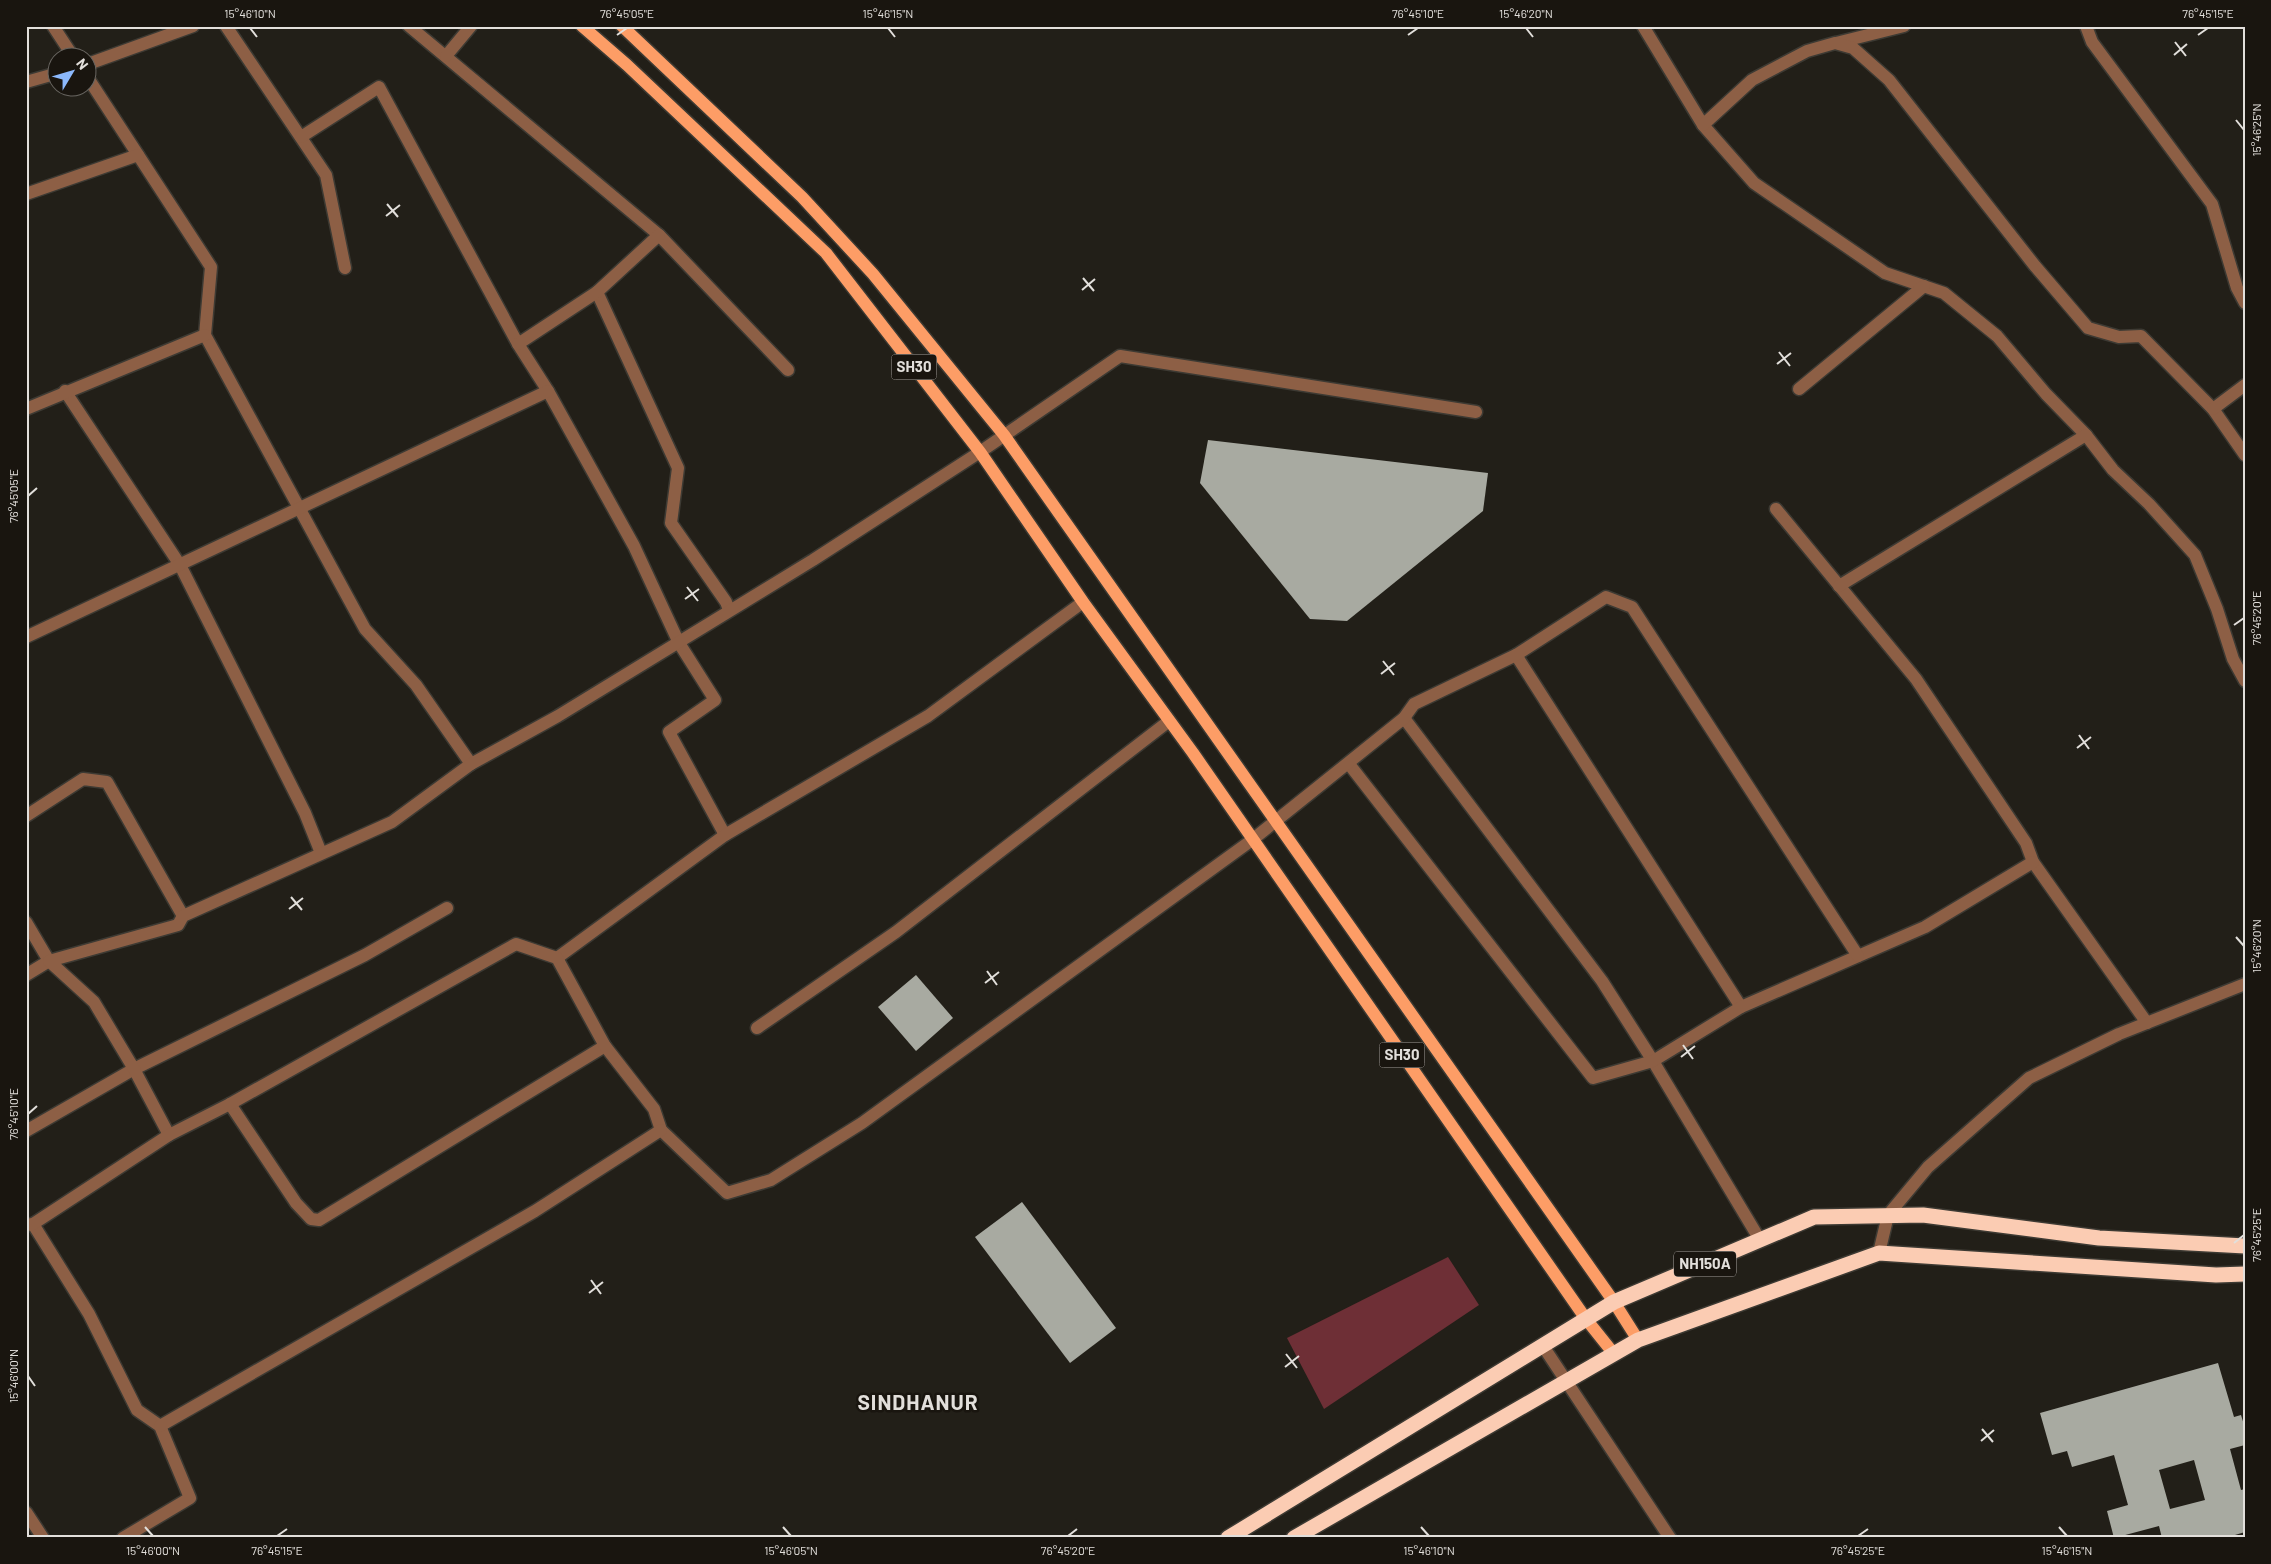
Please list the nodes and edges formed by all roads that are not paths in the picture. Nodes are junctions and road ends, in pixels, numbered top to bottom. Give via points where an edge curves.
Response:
1 (53, 26) edge
2 (192, 26) edge
3 (226, 26) edge
4 (409, 26) edge
5 (471, 26) edge
6 (582, 26) edge
7 (622, 26) edge
8 (1643, 26) edge
9 (1904, 26) edge
10 (2086, 26) edge
11 (1835, 43) junction
12 (67, 48) edge
13 (446, 56) junction
14 (98, 60) edge
15 (48, 76) edge
16 (26, 82) edge
17 (98, 93) edge
18 (1703, 125) junction
19 (301, 137) junction
20 (138, 155) junction
21 (26, 194) edge
22 (659, 235) junction
23 (345, 268) dead end
24 (1924, 286) junction
25 (597, 292) junction
26 (2245, 303) edge
27 (205, 335) junction
28 (518, 344) junction
29 (788, 370) dead end
30 (2245, 385) edge
31 (1799, 389) dead end
32 (548, 391) junction
33 (65, 392) junction
34 (26, 409) edge
35 (2213, 409) junction
36 (1476, 412) dead end
37 (1004, 435) junction
38 (2086, 435) junction
39 (980, 452) junction
40 (2245, 455) edge
41 (300, 508) junction
42 (1776, 509) dead end
43 (180, 565) junction
44 (1839, 586) junction
45 (1083, 602) junction
46 (729, 610) junction
47 (26, 638) edge
48 (679, 643) junction
49 (1516, 655) junction
50 (2245, 681) edge
51 (1404, 718) junction
52 (1169, 721) junction
53 (470, 764) junction
54 (1350, 764) junction
55 (26, 816) edge
56 (1275, 822) junction
57 (725, 835) junction
58 (1252, 840) junction
59 (321, 853) junction
60 (2033, 862) junction
61 (447, 908) dead end
62 (183, 916) junction
63 (26, 922) edge
64 (1858, 956) junction
65 (557, 958) junction
66 (49, 961) junction
67 (26, 975) edge
68 (2245, 984) edge
69 (1741, 1006) junction
70 (2147, 1023) junction
71 (757, 1028) dead end
72 (606, 1046) junction
73 (1653, 1061) junction
74 (134, 1069) junction
75 (230, 1104) junction
76 (661, 1130) junction
77 (26, 1131) edge
78 (169, 1135) junction
79 (1888, 1215) junction
80 (30, 1225) edge
81 (1760, 1240) junction
82 (2245, 1246) edge
83 (1879, 1253) junction
84 (2245, 1274) edge
85 (1614, 1302) junction
86 (1586, 1319) junction
87 (1638, 1340) junction
88 (1543, 1346) junction
89 (1614, 1354) junction
90 (1566, 1379) junction
91 (160, 1426) junction
92 (26, 1512) edge
93 (44, 1538) edge
94 (123, 1538) edge
95 (1228, 1538) edge
96 (1294, 1538) edge
97 (1670, 1538) edge

1 - 12 street
2 - 14 street
3 - 19 street
4 - 13 street
5 - 13 street
6 - 39 main road, SH30 via 826,253
7 - 37 main road via 808,204 873,274
8 - 18 street
9 - 11 street
10 - 26 street via 2092,42 2212,204 2237,288
11 - 18 street via 1807,51 1752,80
11 - 35 street via 1853,48 1889,80 2035,266 2088,328 2119,337 2141,336
13 - 22 street
15 - 16 street
17 - 20 street
18 - 24 street via 1754,184 1885,273
19 - 23 street via 326,175
19 - 28 street via 379,87
20 - 21 street
20 - 27 street via 211,266
22 - 25 street
22 - 29 street
24 - 31 street
24 - 38 street via 1944,293 1997,336
25 - 28 street
25 - 46 street via 678,468 671,523
27 - 33 street
27 - 41 street
28 - 32 street
30 - 35 street
32 - 41 street
32 - 48 street via 634,546
33 - 34 street
33 - 43 street
35 - 40 street
36 - 37 street via 1120,356
37 - 39 street
37 - 56 main road
38 - 44 street
38 - 50 street via 2113,470 2195,555 2232,658
39 - 45 main road, SH30
39 - 46 street
41 - 43 street
41 - 53 street via 365,629 416,684
42 - 44 street
43 - 47 street
43 - 59 street via 305,813
44 - 60 street via 1916,679 2026,843
45 - 52 main road, SH30
45 - 57 street via 928,716
46 - 48 street
48 - 53 street via 558,716
48 - 57 street via 715,700 669,732
49 - 51 street via 1414,704
49 - 64 street via 1606,597 1632,607
49 - 69 street
51 - 54 street
51 - 73 street via 1602,981
52 - 58 main road, SH30
52 - 71 street via 896,932
53 - 59 street via 392,822
54 - 56 street
54 - 73 street via 1593,1078
55 - 62 street via 83,779 107,782
56 - 58 street
56 - 85 main road
57 - 65 street
58 - 76 street via 862,1123 771,1180 727,1193
58 - 86 main road, SH30
59 - 62 street
60 - 64 street via 1925,927
60 - 70 street
61 - 74 street via 366,955
62 - 66 street via 178,925
63 - 66 street
64 - 69 street
65 - 72 street
65 - 75 street via 516,944
66 - 67 street
66 - 74 street via 94,1002
68 - 70 street
69 - 73 street
70 - 79 street via 2029,1078 1928,1166
72 - 75 street via 319,1220 311,1219 296,1202
72 - 76 street via 654,1109
73 - 81 street
74 - 77 street
74 - 78 street
75 - 78 street
76 - 91 street via 535,1211
78 - 80 street
79 - 81 highway, NH150A via 1814,1217
79 - 82 highway, NH150A via 1923,1214 2100,1238
79 - 83 street
80 - 91 street via 89,1314 138,1410
81 - 85 highway, NH150A
83 - 84 highway via 2216,1275
83 - 87 highway
85 - 86 highway, NH150A
85 - 87 main road
86 - 88 highway, NH150A
86 - 89 main road, SH30
87 - 89 highway
88 - 90 street
88 - 95 highway, NH150A
89 - 90 highway
90 - 96 highway
90 - 97 street
91 - 94 street via 190,1498
92 - 93 street

